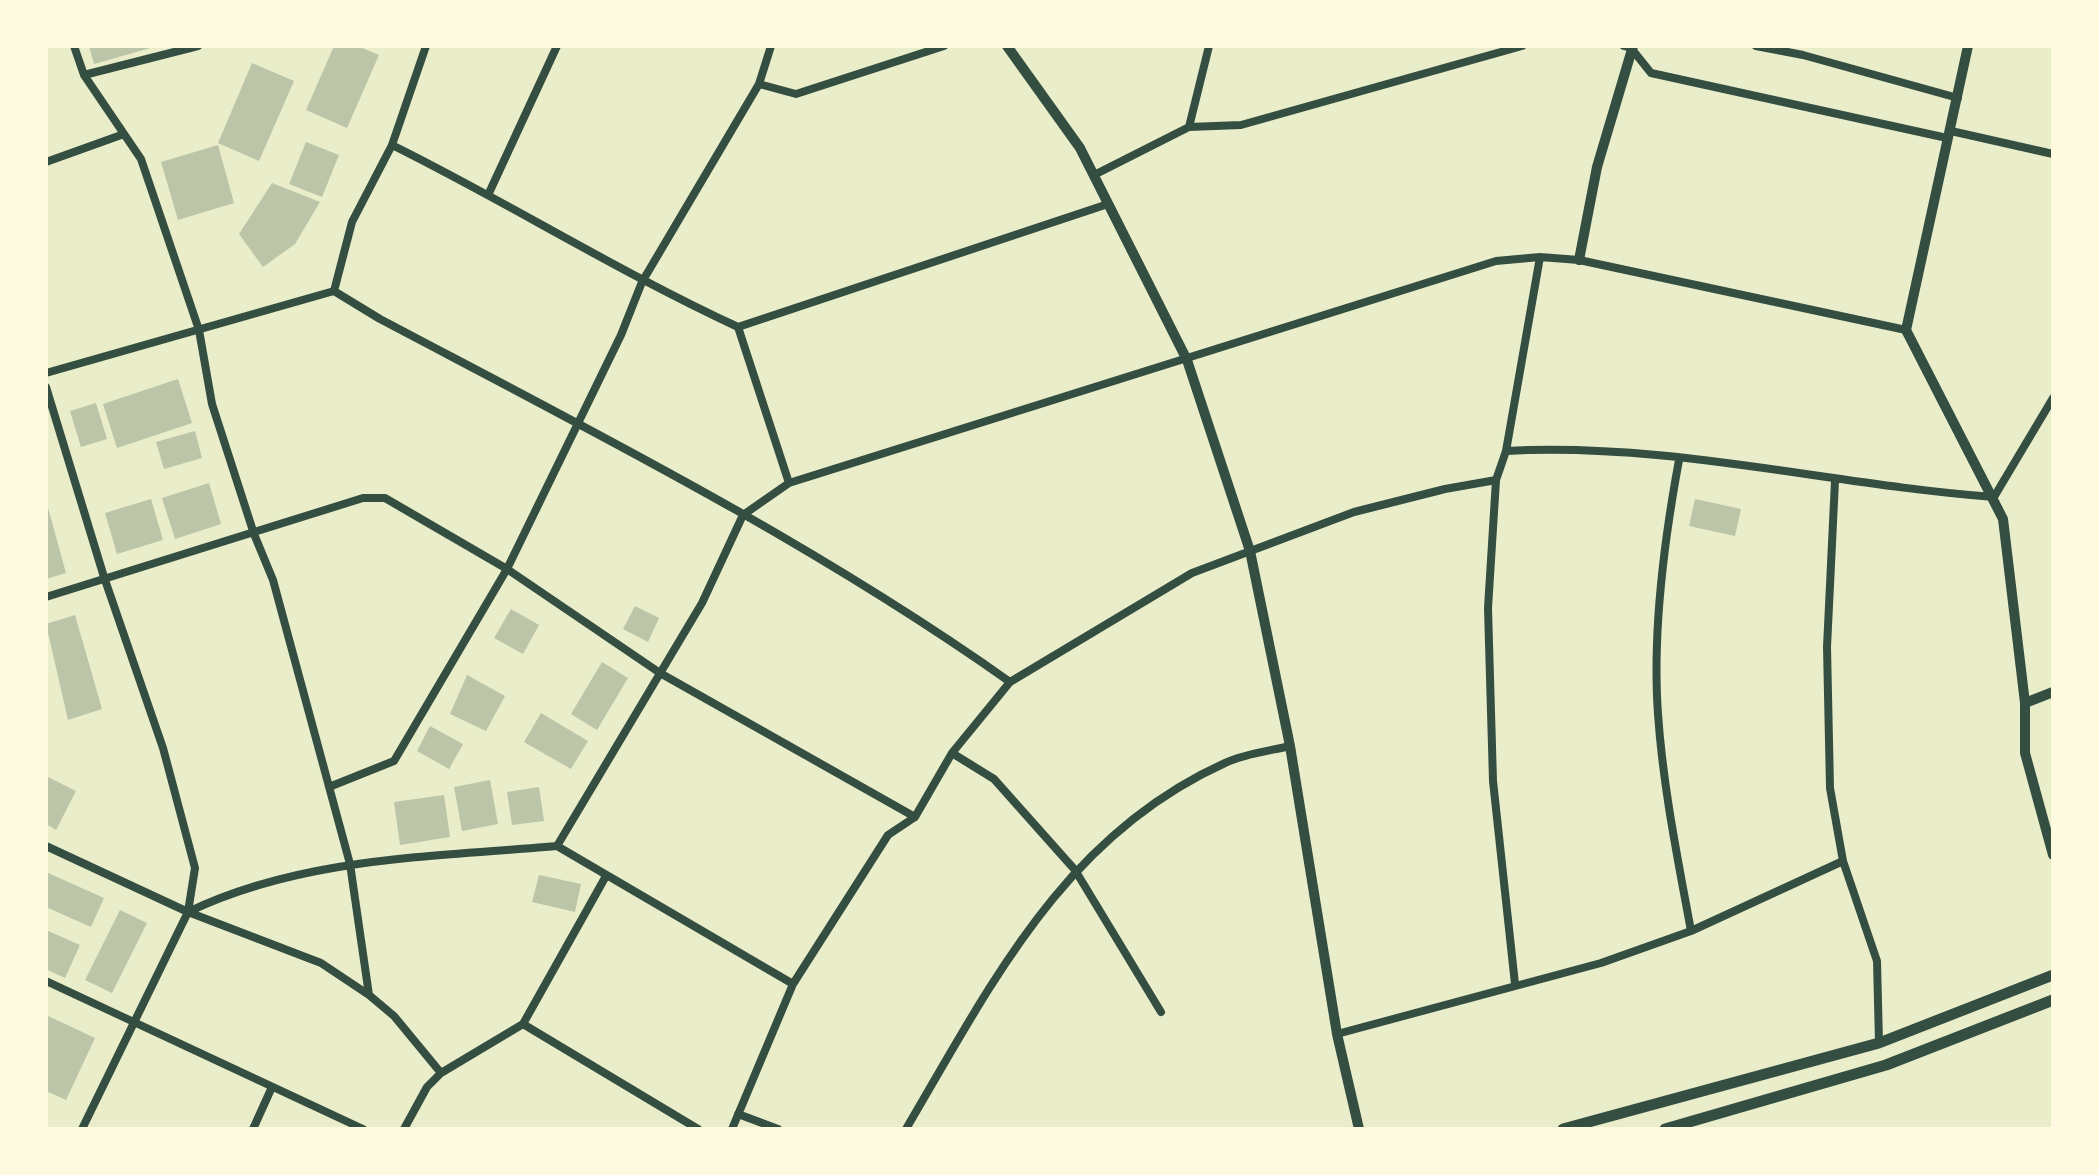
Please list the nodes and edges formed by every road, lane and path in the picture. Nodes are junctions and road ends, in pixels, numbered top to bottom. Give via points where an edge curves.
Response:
1 (74, 46) edge
2 (198, 46) edge
3 (426, 46) edge
4 (557, 46) edge
5 (771, 46) edge
6 (944, 46) edge
7 (1007, 46) edge
8 (1209, 46) edge
9 (1522, 46) edge
10 (1631, 46) edge
11 (1756, 46) edge
12 (1968, 46) edge
13 (1804, 51) edge
14 (84, 75) junction
15 (759, 84) junction
16 (1958, 98) junction
17 (1189, 127) junction
18 (124, 134) junction
19 (1949, 135) junction
20 (392, 145) junction
21 (2053, 154) edge
22 (46, 162) edge
23 (1094, 175) junction
24 (489, 193) junction
25 (1108, 204) junction
26 (1540, 257) junction
27 (1579, 260) junction
28 (642, 282) junction
29 (334, 291) junction
30 (738, 327) junction
31 (199, 330) junction
32 (1906, 330) junction
33 (1187, 360) junction
34 (46, 373) edge
35 (46, 387) edge
36 (2053, 398) edge
37 (576, 423) junction
38 (1506, 451) junction
39 (1679, 460) junction
40 (1496, 480) junction
41 (1835, 481) junction
42 (789, 483) junction
43 (1994, 497) junction
44 (743, 515) junction
45 (254, 534) junction
46 (1250, 551) junction
47 (507, 569) junction
48 (104, 577) junction
49 (46, 597) edge
50 (660, 673) junction
51 (1010, 682) junction
52 (2053, 692) edge
53 (2025, 703) junction
54 (1290, 746) junction
55 (952, 753) junction
56 (329, 787) junction
57 (915, 817) junction
58 (46, 846) edge
59 (557, 846) junction
60 (2053, 855) edge
61 (1843, 861) junction
62 (350, 864) junction
63 (1075, 870) junction
64 (606, 876) junction
65 (188, 912) junction
66 (1691, 931) junction
67 (2053, 975) edge
68 (46, 981) edge
69 (793, 984) junction
70 (1515, 984) junction
71 (369, 995) junction
72 (2053, 1000) edge
73 (1161, 1012) dead end
74 (133, 1023) junction
75 (523, 1024) junction
76 (1337, 1034) junction
77 (1879, 1043) junction
78 (441, 1073) junction
79 (272, 1087) junction
80 (738, 1114) junction
81 (82, 1129) edge
82 (253, 1129) edge
83 (363, 1129) edge
84 (404, 1129) edge
85 (698, 1129) edge
86 (732, 1129) edge
87 (778, 1129) edge
88 (906, 1129) edge
89 (1359, 1129) edge
90 (1563, 1129) edge
91 (1665, 1129) edge

1 - 14 street
2 - 14 street
3 - 20 street
4 - 24 street
5 - 15 street
6 - 15 street via 796,94
7 - 23 street via 1058,114
8 - 17 street
9 - 17 street via 1241,125
10 - 19 street via 1651,73
10 - 27 street via 1597,167
11 - 13 street
12 - 16 street
13 - 16 street
14 - 18 street
15 - 28 street
16 - 19 street
17 - 23 street
18 - 22 street
18 - 31 street via 141,159
19 - 21 street
19 - 32 street
20 - 24 street
20 - 29 street via 352,222
23 - 25 street
24 - 28 street
25 - 30 street
25 - 33 street
26 - 27 street
26 - 33 street via 1496,261
26 - 38 street
27 - 32 street
28 - 30 street
28 - 37 street
29 - 31 street
29 - 37 street
30 - 42 street
31 - 34 street
31 - 45 street via 212,404
32 - 43 street
33 - 42 street
33 - 46 street
35 - 48 street
36 - 43 street
37 - 44 street
37 - 47 street
38 - 39 street via 1552,448
38 - 40 street
39 - 41 street
39 - 66 street via 1660,621 1658,712
40 - 46 street via 1354,512
40 - 70 street via 1488,608 1492,766
41 - 43 street
41 - 61 street via 1827,718 1830,788
42 - 44 street
43 - 53 street via 2003,519
44 - 50 street via 702,603
44 - 51 street via 917,616
45 - 47 street via 363,498 385,498
45 - 48 street
45 - 56 street via 273,580
46 - 51 street via 1192,573
46 - 54 street
47 - 50 street
47 - 56 street via 394,761
48 - 49 street
48 - 65 street via 163,748 195,868
50 - 57 street
50 - 59 street
51 - 55 street
52 - 53 street
53 - 60 street via 2027,764
54 - 63 street via 1227,761 1175,789
54 - 76 street
55 - 57 street
55 - 63 street via 994,779
56 - 62 street
57 - 69 street via 888,835
58 - 65 street
59 - 62 street
59 - 64 street
61 - 66 street
61 - 77 street via 1877,961
62 - 65 street via 232,891
62 - 71 street
63 - 73 street
63 - 88 street via 1014,946
64 - 69 street
64 - 75 street
65 - 71 street via 321,963
65 - 74 street
66 - 70 street via 1601,963
67 - 77 main road
68 - 74 street
69 - 80 street
70 - 76 street
71 - 78 street via 394,1016
72 - 91 main road via 1886,1065
74 - 79 street
74 - 81 street
75 - 78 street
75 - 85 street
76 - 89 street
77 - 90 main road
78 - 84 street
79 - 82 street
79 - 83 street
80 - 86 street
80 - 87 street

